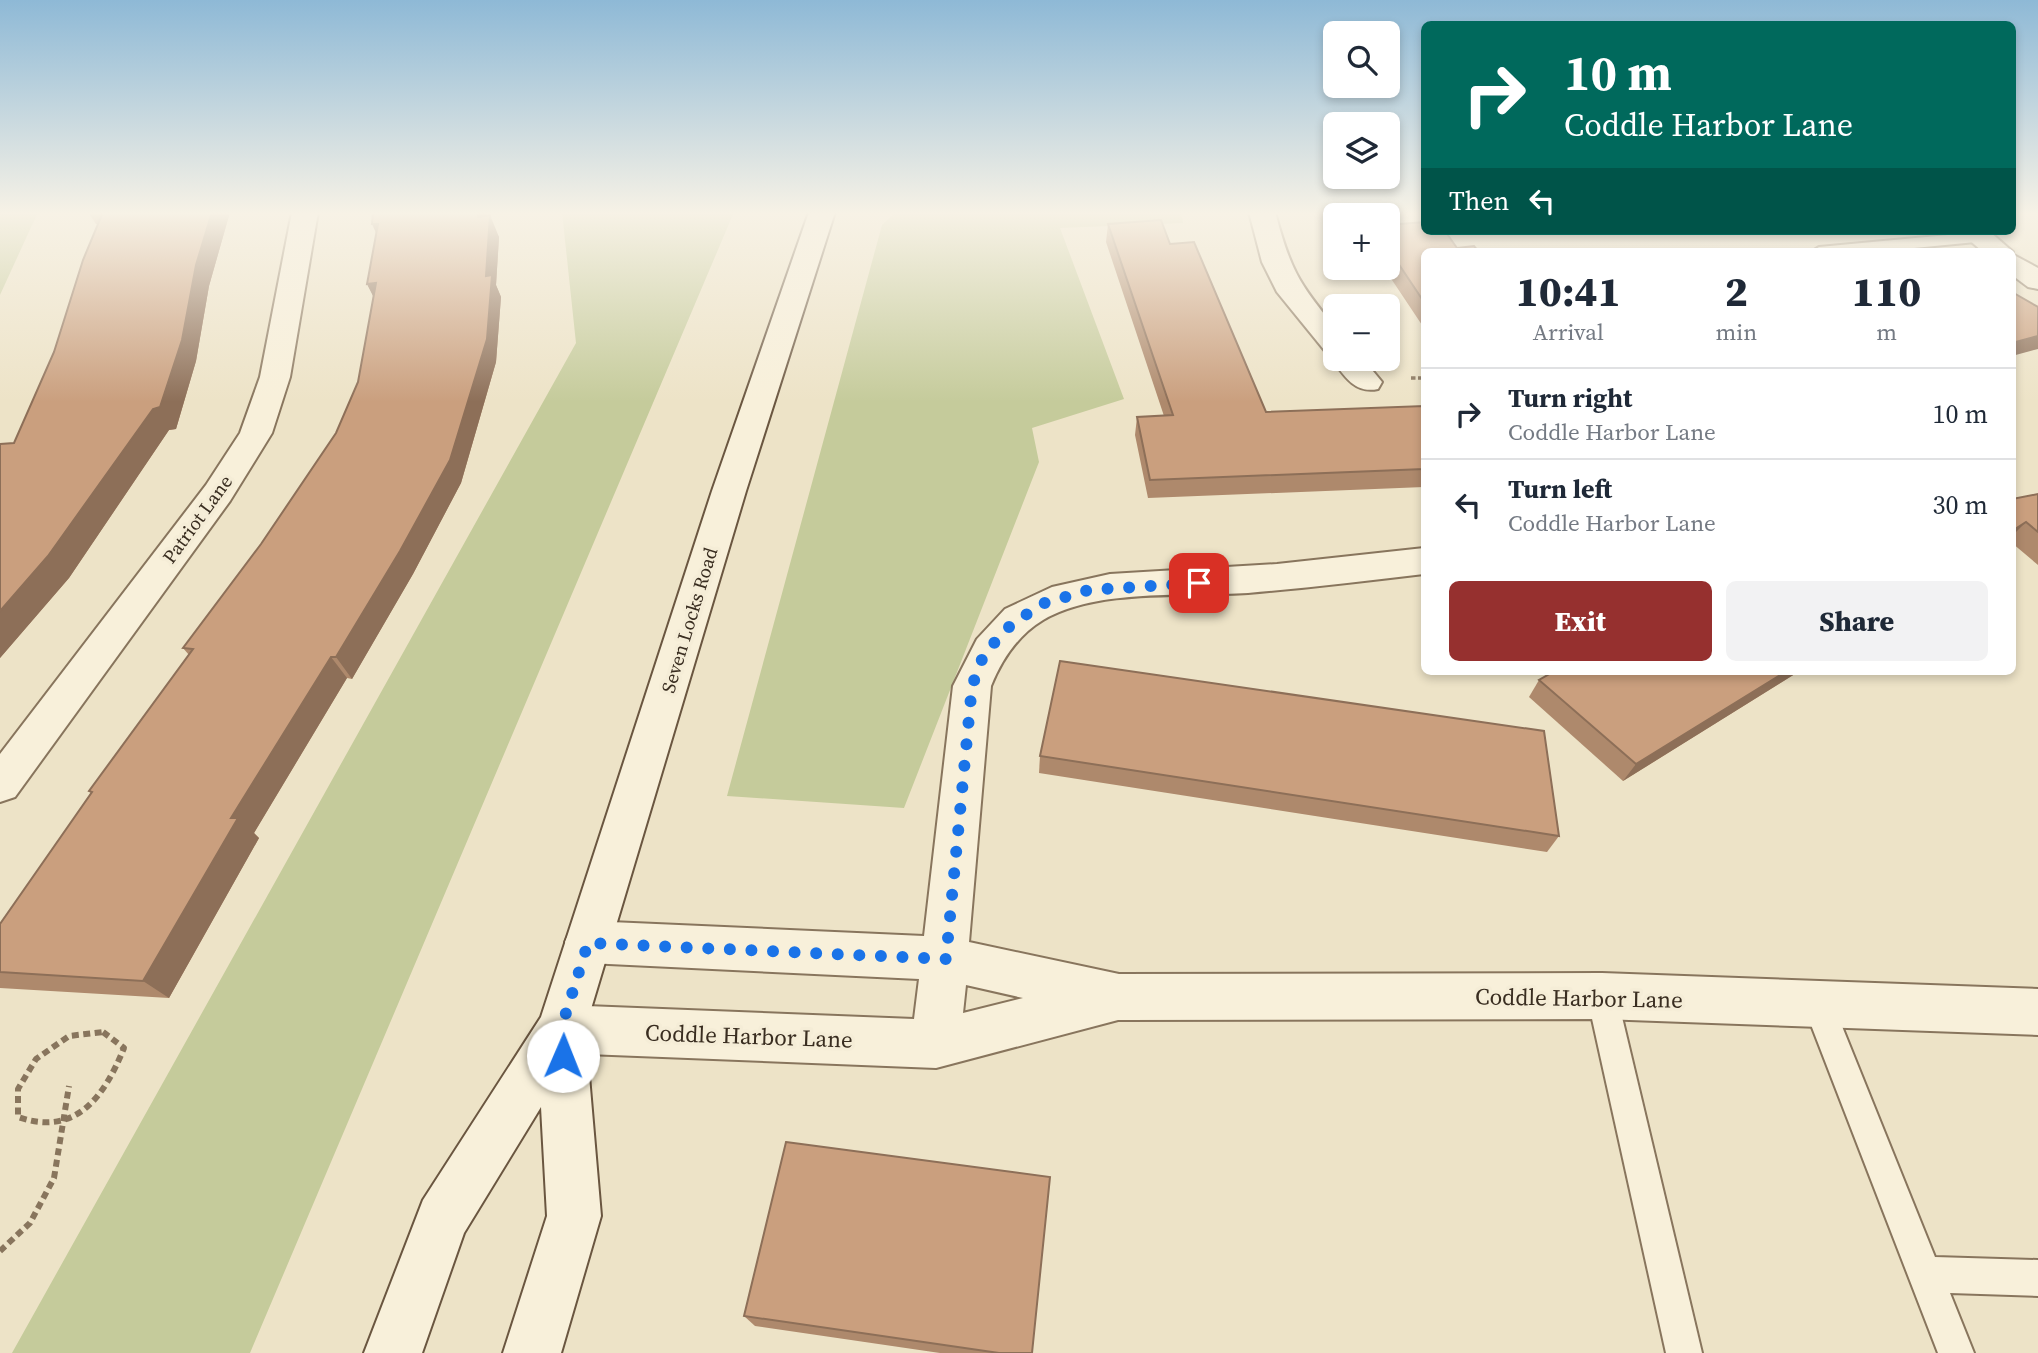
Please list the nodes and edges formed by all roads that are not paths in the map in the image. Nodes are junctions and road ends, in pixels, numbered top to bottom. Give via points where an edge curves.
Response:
1 (294, 275) edge
2 (801, 275) edge
3 (1282, 275) edge
4 (1323, 330) edge
5 (1357, 371) edge
6 (1367, 382) dead end
7 (1421, 561) edge
8 (0, 785) edge
9 (588, 943) junction
10 (946, 959) junction
11 (1602, 996) junction
12 (1119, 997) junction
13 (1818, 1004) junction
14 (2038, 1012) edge
15 (561, 1029) junction
16 (936, 1044) junction
17 (1925, 1274) junction
18 (2038, 1278) edge
19 (393, 1353) edge
20 (533, 1353) edge
21 (1684, 1353) edge
22 (1956, 1353) edge

1 - 8 street, Patriot Lane via 275,377 256,433 218,493
2 - 9 street, Seven Locks Road
3 - 4 street
5 - 6 street
7 - 10 street via 1308,576 1089,590 1041,604 1009,627 984,654 972,686
9 - 10 street, Coddle Harbor Lane
9 - 15 street, Seven Locks Road
10 - 12 street, Coddle Harbor Lane
10 - 16 street
11 - 12 street, Coddle Harbor Lane
11 - 13 street, Coddle Harbor Lane
11 - 21 lane
12 - 16 street, Coddle Harbor Lane
13 - 14 street, Coddle Harbor Lane
13 - 17 lane
15 - 16 street, Coddle Harbor Lane
15 - 19 street, Seven Locks Road via 442,1219
15 - 20 street, Seven Locks Road via 574,1216
17 - 18 lane
17 - 22 lane

